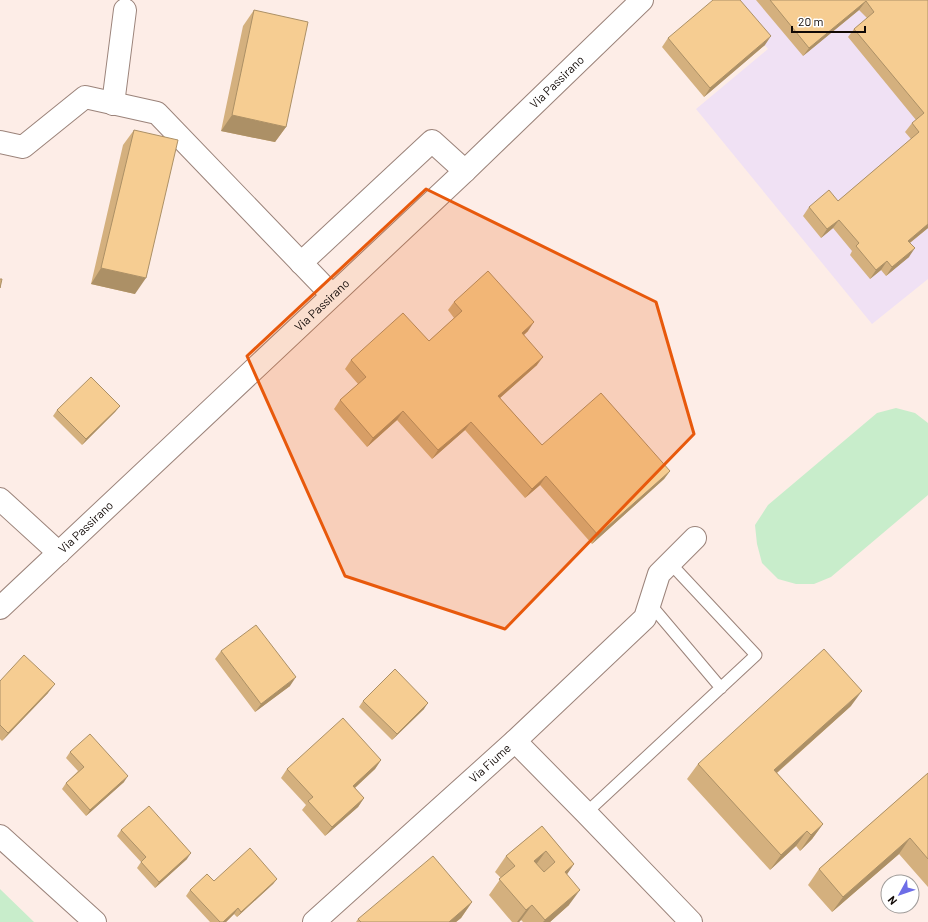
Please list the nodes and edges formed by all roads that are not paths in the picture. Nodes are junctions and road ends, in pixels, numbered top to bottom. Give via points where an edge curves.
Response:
1 (642, 0) edge
2 (125, 10) dead end
3 (113, 104) junction
4 (0, 142) edge
5 (465, 171) junction
6 (301, 263) junction
7 (332, 295) junction
8 (0, 499) edge
9 (695, 538) dead end
10 (59, 553) junction
11 (670, 563) junction
12 (650, 604) junction
13 (0, 608) edge
14 (721, 688) junction
15 (515, 741) junction
16 (586, 813) junction
17 (0, 836) edge
18 (95, 922) edge
19 (314, 922) edge
20 (691, 922) edge

1 - 5 street, Via Passirano
2 - 3 street
3 - 4 street via 85,97 23,147
3 - 6 street via 157,114
5 - 6 street via 432,141
5 - 7 street, Via Passirano
6 - 7 street
7 - 10 street, Via Passirano
8 - 10 street
9 - 11 street
10 - 13 street, Via Passirano
11 - 12 street via 659,574
11 - 14 lane via 756,655
12 - 14 lane
12 - 15 street via 645,618
14 - 16 lane
15 - 16 street, Via Fiume
15 - 19 street, Via Fiume
16 - 20 street, Via Fiume
17 - 18 street

